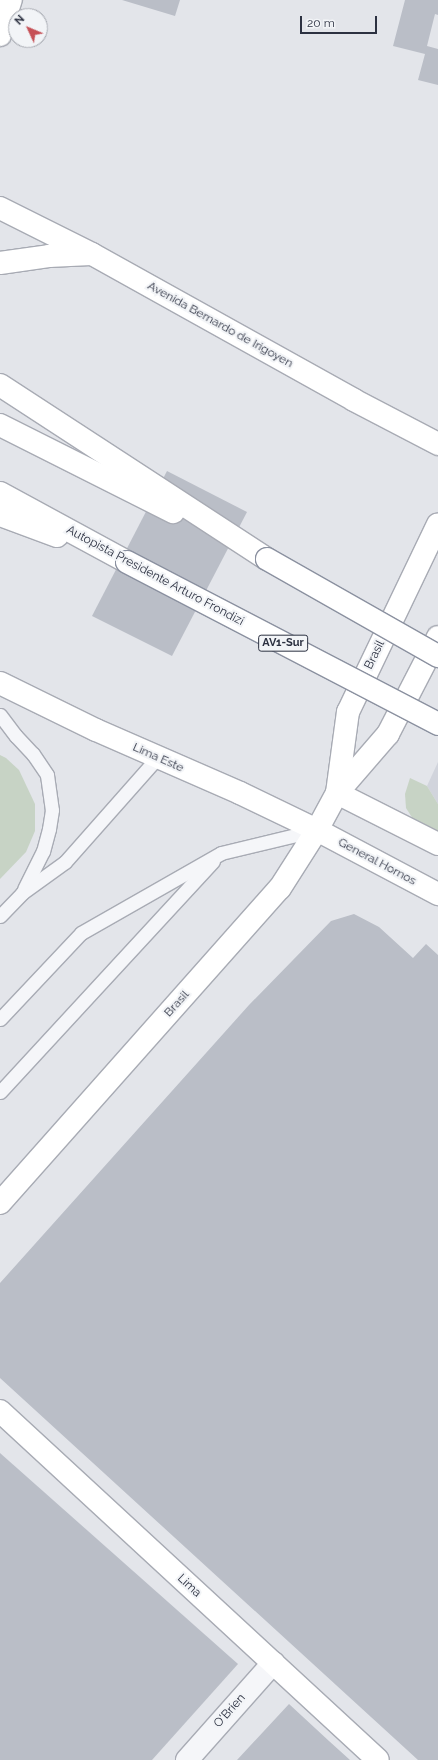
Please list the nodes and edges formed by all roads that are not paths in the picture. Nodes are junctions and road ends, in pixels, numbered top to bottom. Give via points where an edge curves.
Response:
1 (11, 0) edge
2 (0, 35) edge
3 (0, 208) edge
4 (92, 254) junction
5 (0, 263) edge
6 (0, 385) edge
7 (0, 425) edge
8 (438, 444) edge
9 (0, 492) edge
10 (0, 515) edge
11 (438, 524) edge
12 (267, 559) junction
13 (127, 562) junction
14 (438, 637) edge
15 (438, 656) edge
16 (0, 683) edge
17 (0, 715) edge
18 (438, 724) edge
19 (158, 757) junction
20 (337, 793) junction
21 (317, 830) junction
22 (438, 844) edge
23 (221, 852) junction
24 (22, 893) junction
25 (438, 894) edge
26 (0, 916) edge
27 (0, 1019) edge
28 (0, 1092) edge
29 (0, 1203) edge
30 (0, 1411) edge
31 (273, 1663) junction
32 (187, 1760) edge
33 (378, 1760) edge

1 - 2 main road
3 - 4 main road, Avenida Bernardo de Irigoyen
4 - 5 main road via 49,256
4 - 8 main road, Avenida Bernardo de Irigoyen
6 - 12 main road
7 - 12 main road
9 - 13 main road, Autopista Presidente Arturo Frondizi / AV1-Sur
10 - 13 main road
11 - 20 main road, Brasil via 348,712
12 - 15 main road, bridge
13 - 18 main road, Autopista Presidente Arturo Frondizi / AV1-Sur, bridge
14 - 20 main road, Brasil via 388,734
16 - 19 main road, Lima Este
17 - 24 lane via 47,775 52,810 43,851
19 - 21 main road, Lima Este
19 - 24 lane via 65,862
20 - 21 main road, Brasil
20 - 22 main road
21 - 23 lane
21 - 25 main road, General Hornos
21 - 29 main road, Brasil via 280,888
23 - 27 lane via 81,933
23 - 28 lane
24 - 26 lane
30 - 31 main road, Lima
31 - 32 street, O'Brien
31 - 33 main road, Lima

